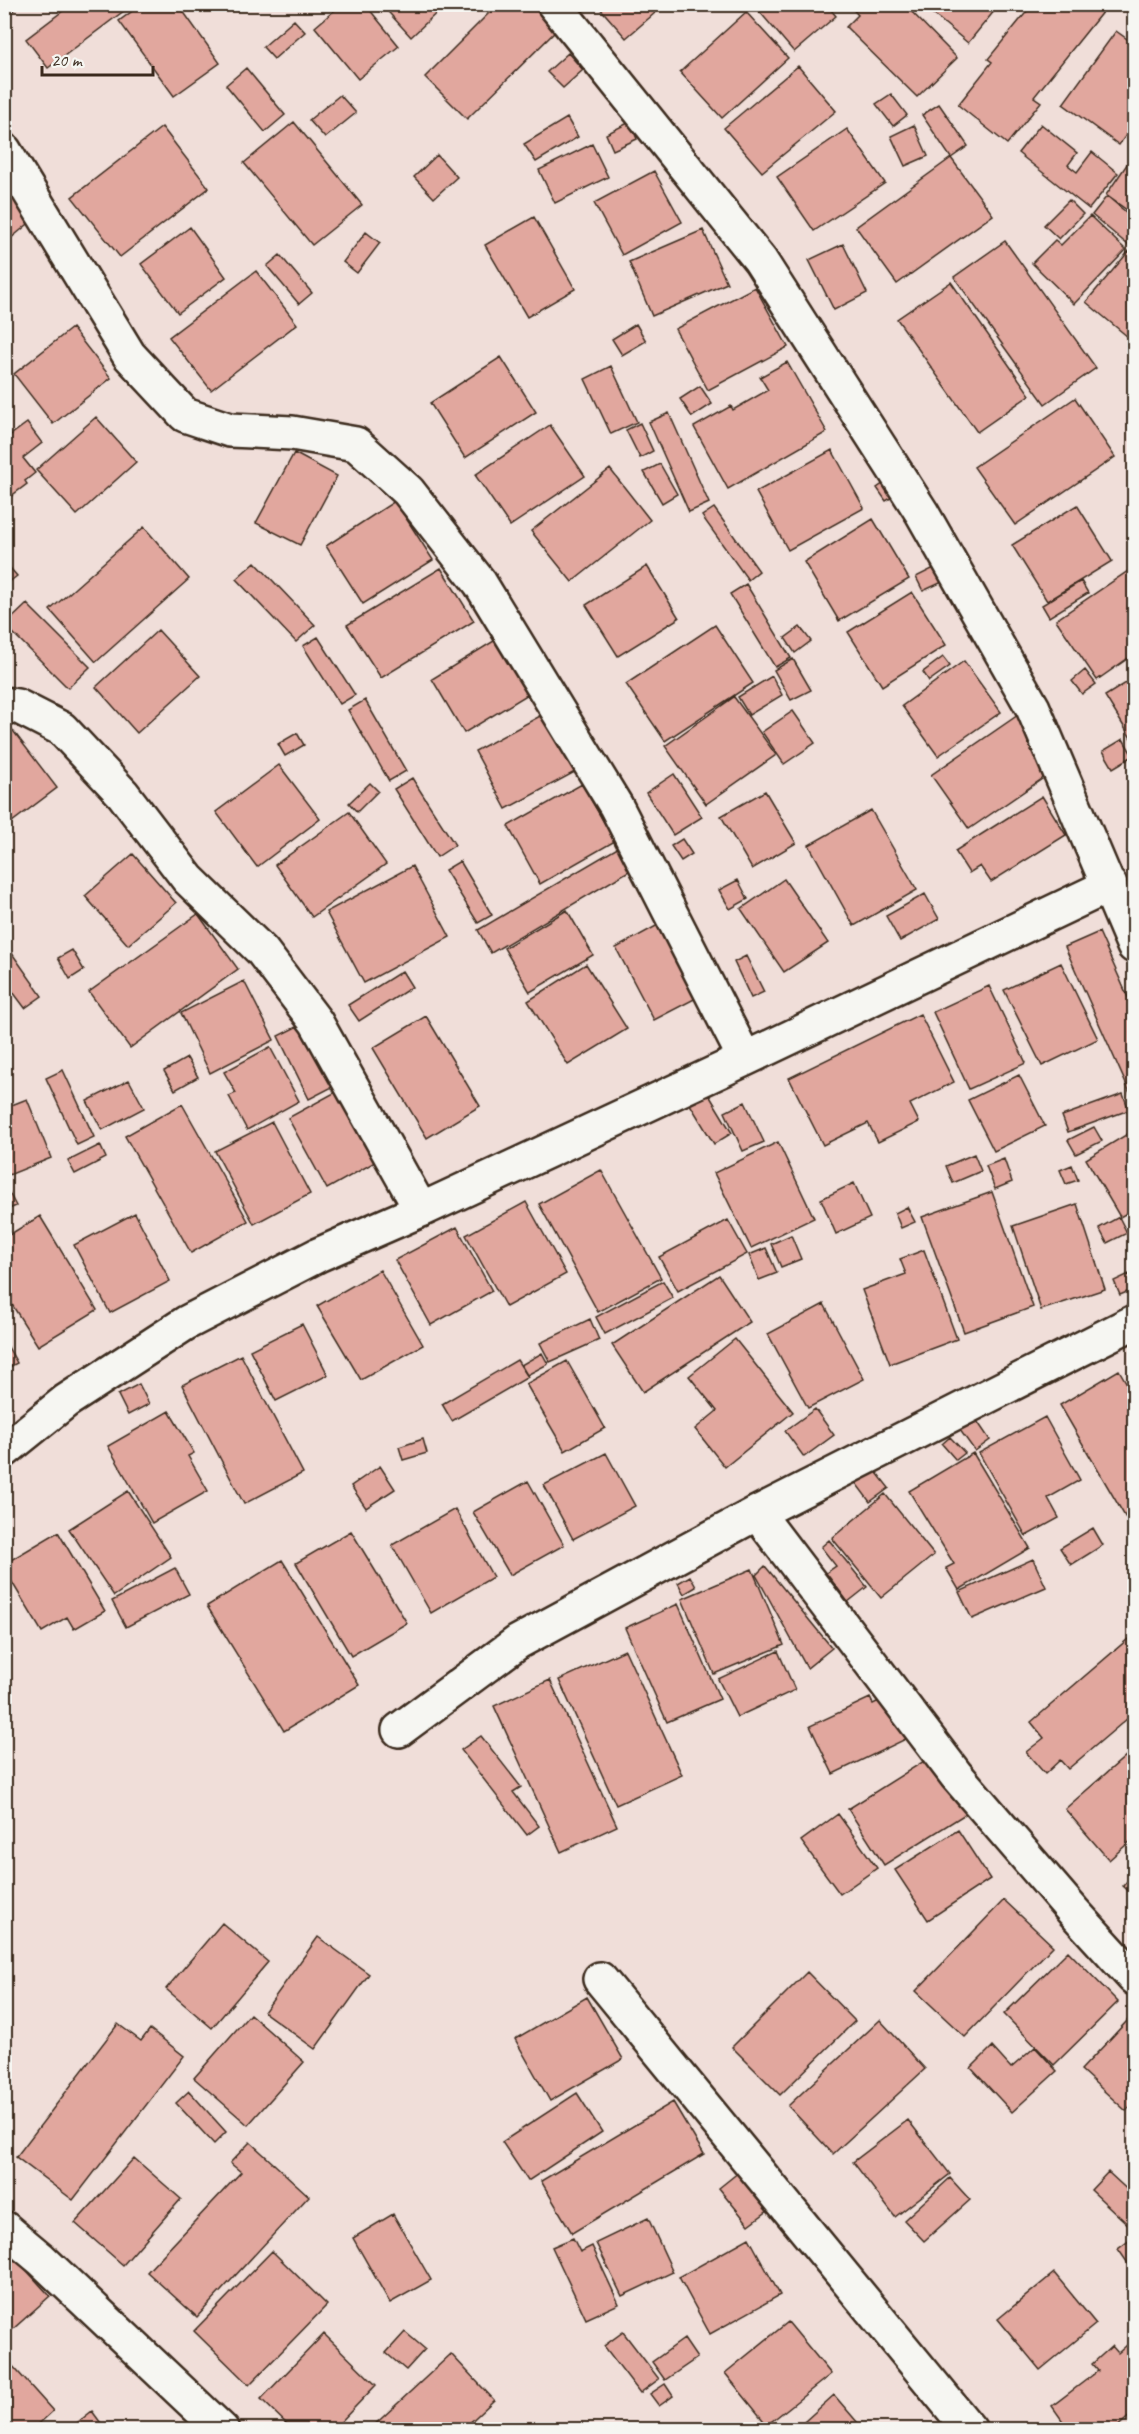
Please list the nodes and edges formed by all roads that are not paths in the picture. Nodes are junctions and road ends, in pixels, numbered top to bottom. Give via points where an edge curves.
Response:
1 (554, 4) edge
2 (4, 150) edge
3 (4, 704) edge
4 (1110, 885) junction
5 (1134, 946) edge
6 (746, 1059) junction
7 (421, 1210) junction
8 (1134, 1322) edge
9 (4, 1451) edge
10 (757, 1514) junction
11 (399, 1730) dead end
12 (1134, 1978) edge
13 (600, 1979) dead end
14 (4, 2228) edge
15 (222, 2430) edge
16 (969, 2430) edge

1 - 4 street via 760,260 922,513 1033,708
2 - 6 street via 129,355 185,415 230,430 356,444 408,491 480,583 616,806
3 - 7 street via 17,706 62,729 123,794 188,879 262,951 316,1022
4 - 5 street
4 - 6 street
6 - 7 street
7 - 9 street via 318,1255 186,1323 66,1401
8 - 10 street
10 - 11 street via 518,1642
10 - 12 street via 956,1775
13 - 16 street
14 - 15 street

